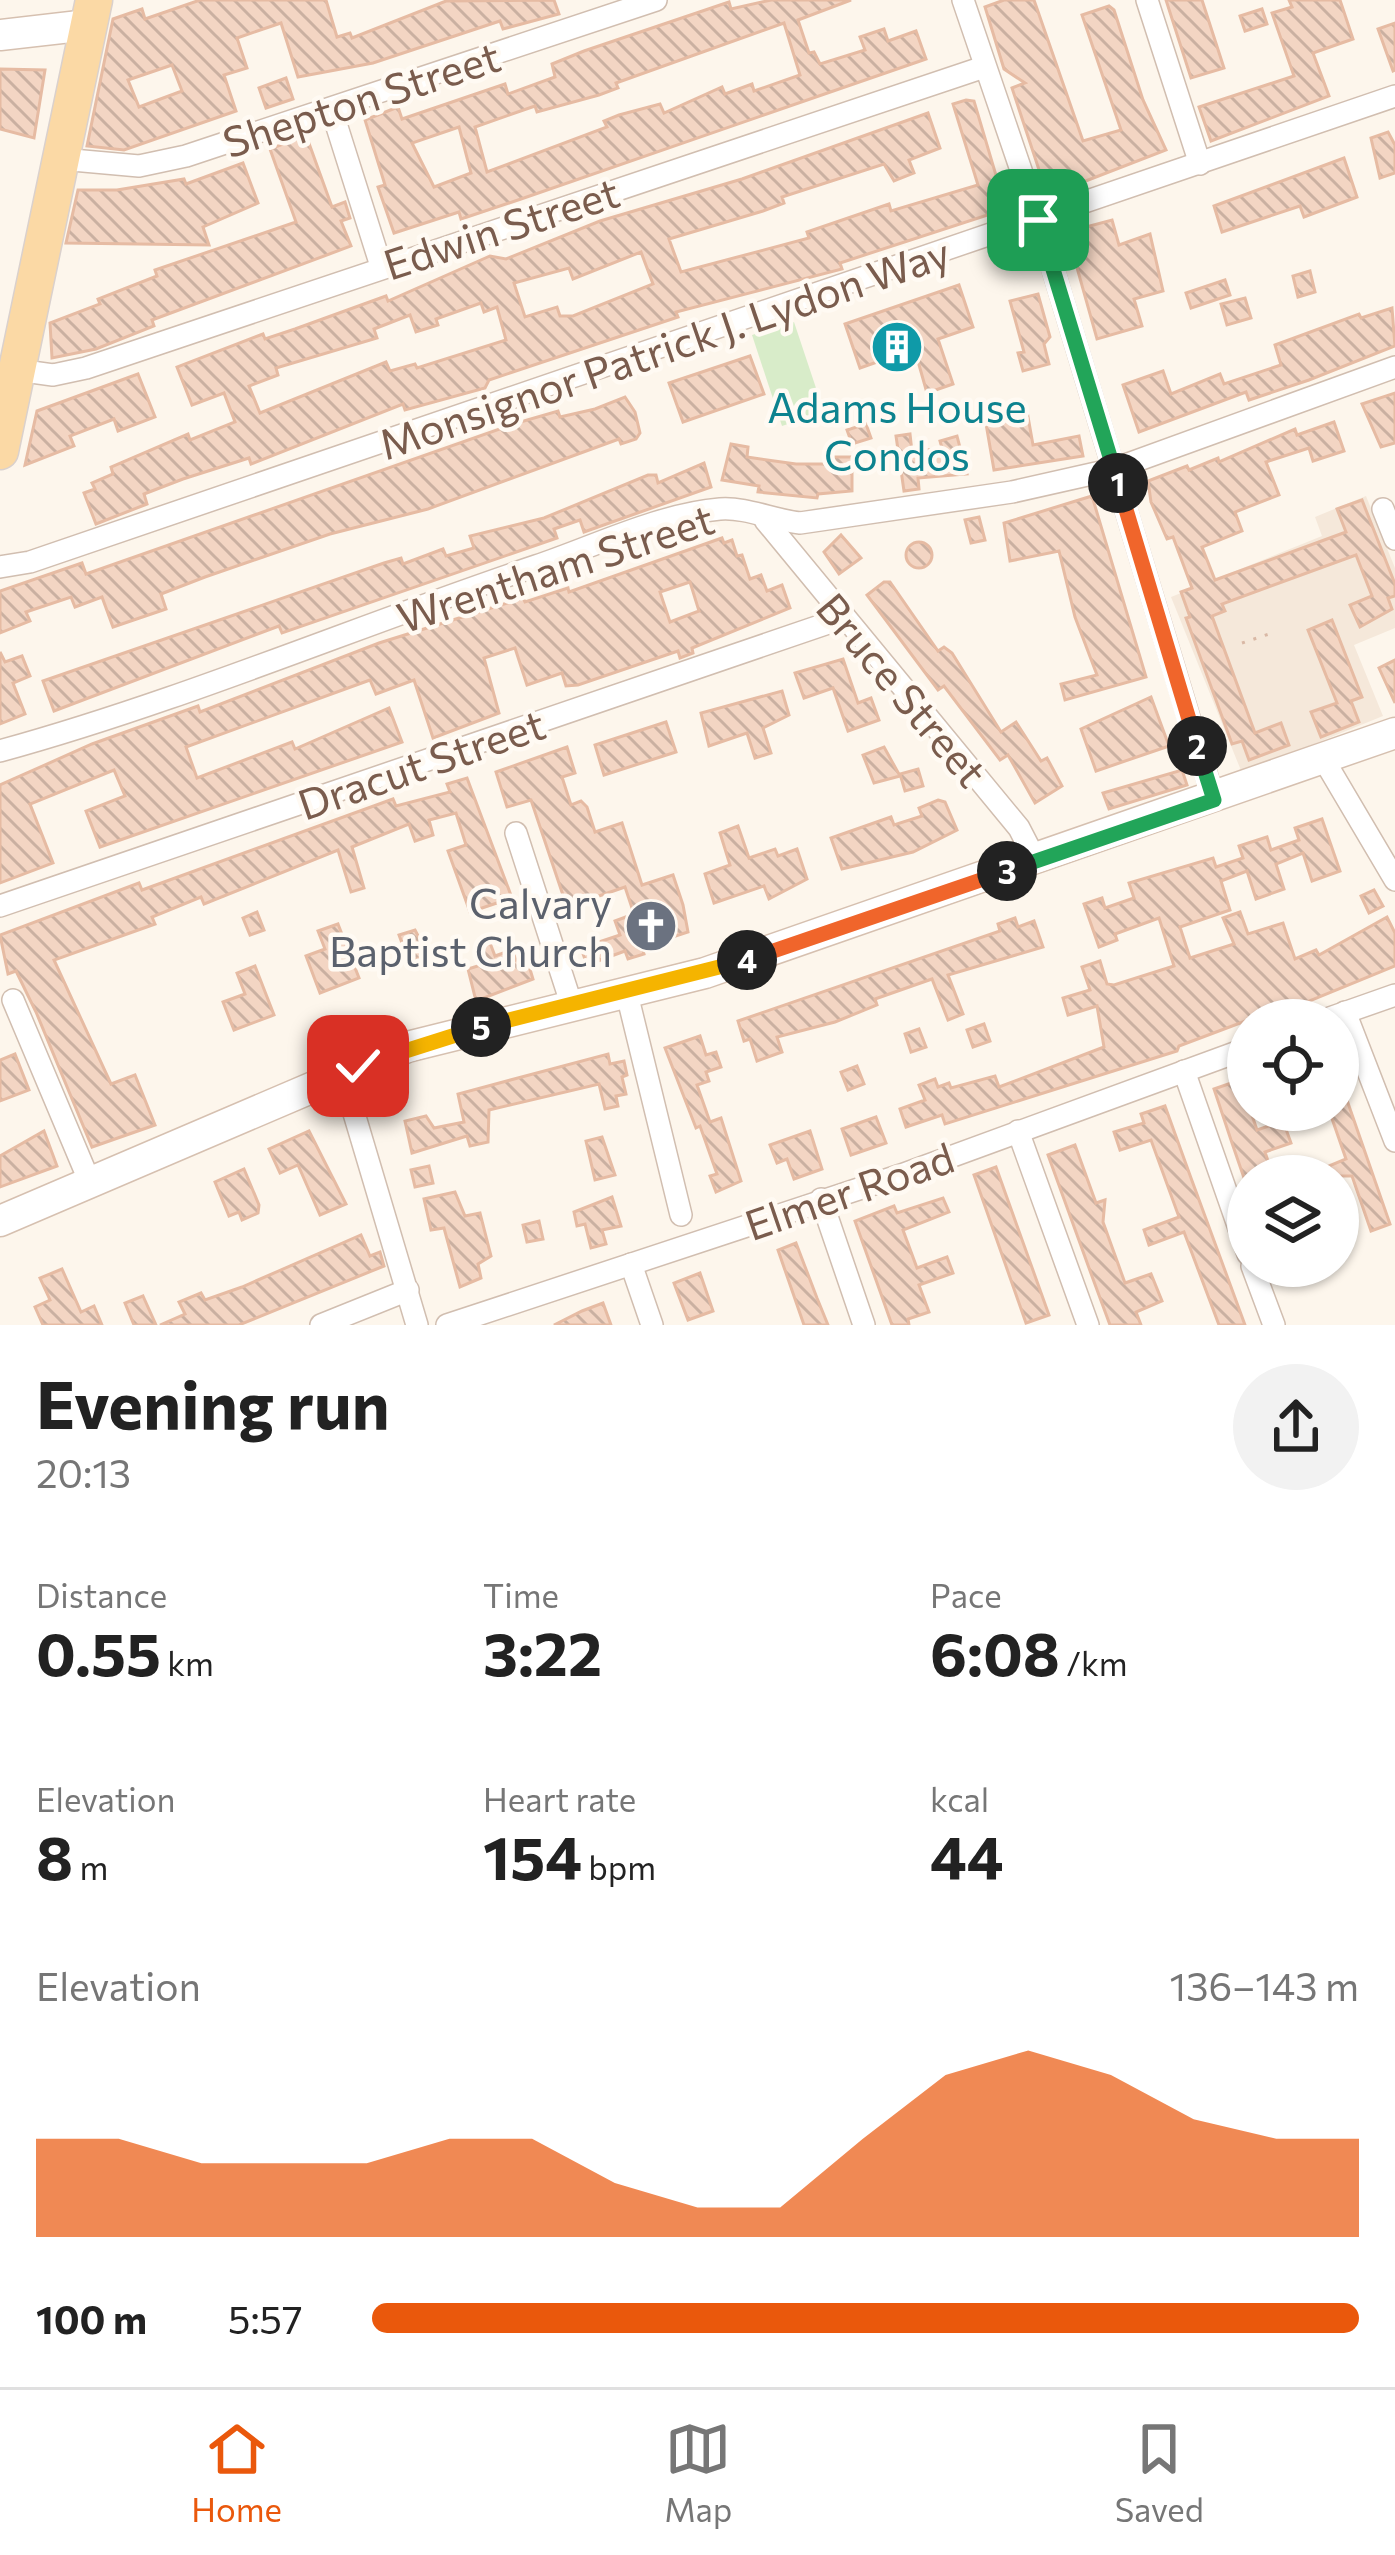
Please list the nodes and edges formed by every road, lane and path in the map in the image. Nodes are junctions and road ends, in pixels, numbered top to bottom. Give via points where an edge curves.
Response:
1 (656, 0) edge
2 (963, 0) edge
3 (1147, 0) edge
4 (98, 8) edge
5 (0, 35) edge
6 (984, 67) junction
7 (1395, 96) edge
8 (332, 111) junction
9 (61, 159) junction
10 (1200, 164) junction
11 (1038, 220) junction
12 (381, 266) junction
13 (1395, 368) edge
14 (17, 370) junction
15 (1, 441) edge
16 (1114, 470) junction
17 (1383, 508) dead end
18 (765, 520) junction
19 (1395, 539) edge
20 (0, 567) edge
21 (842, 618) junction
22 (1269, 634) dead end
23 (1242, 643) dead end
24 (1395, 733) edge
25 (0, 752) edge
26 (1324, 760) junction
27 (1214, 800) junction
28 (516, 833) dead end
29 (1036, 861) junction
30 (1395, 880) edge
31 (0, 906) edge
32 (627, 994) junction
33 (1395, 995) edge
34 (13, 1000) dead end
35 (572, 1006) junction
36 (1359, 1007) edge
37 (1227, 1056) edge
38 (1359, 1067) edge
39 (1184, 1071) junction
40 (342, 1073) junction
41 (1018, 1131) junction
42 (1395, 1141) edge
43 (91, 1185) junction
44 (1227, 1194) edge
45 (821, 1198) junction
46 (681, 1215) dead end
47 (0, 1221) edge
48 (631, 1264) junction
49 (1260, 1287) edge
50 (408, 1290) junction
51 (321, 1325) edge
52 (417, 1325) edge
53 (447, 1325) edge
54 (652, 1325) edge
55 (864, 1325) edge
56 (1088, 1325) edge
57 (1274, 1325) edge

1 - 8 street, Shepton Street
2 - 6 street
3 - 10 street
4 - 5 main road
4 - 9 main road
6 - 11 street
6 - 12 street, Edwin Street
7 - 10 street, Monsignor Patrick J. Lydon Way
8 - 9 street, Shepton Street via 139,166
8 - 12 street
9 - 14 main road
10 - 11 street, Monsignor Patrick J. Lydon Way
11 - 16 street
11 - 20 street, Monsignor Patrick J. Lydon Way
12 - 14 street, Edwin Street via 69,373
13 - 16 street, Wrentham Street
14 - 15 main road
16 - 18 street, Wrentham Street via 855,517
16 - 27 street
17 - 19 street
18 - 21 street, Bruce Street
18 - 25 street, Wrentham Street via 738,510 691,514
21 - 29 street, Bruce Street via 1018,828
21 - 31 street, Dracut Street
22 - 23 path
24 - 26 main road
26 - 27 main road
26 - 30 street
27 - 29 main road
28 - 35 street
29 - 32 main road
32 - 35 main road
32 - 46 street
33 - 36 street
34 - 43 street
35 - 40 main road via 426,1041
37 - 39 street, Elmer Road
38 - 42 street
39 - 41 street, Elmer Road
39 - 44 street
40 - 43 main road
40 - 50 street
41 - 45 street, Elmer Road
41 - 56 street
43 - 47 main road
45 - 48 street, Elmer Road
45 - 55 street
48 - 53 street, Elmer Road
48 - 54 street
49 - 57 street
50 - 51 street
50 - 52 street

